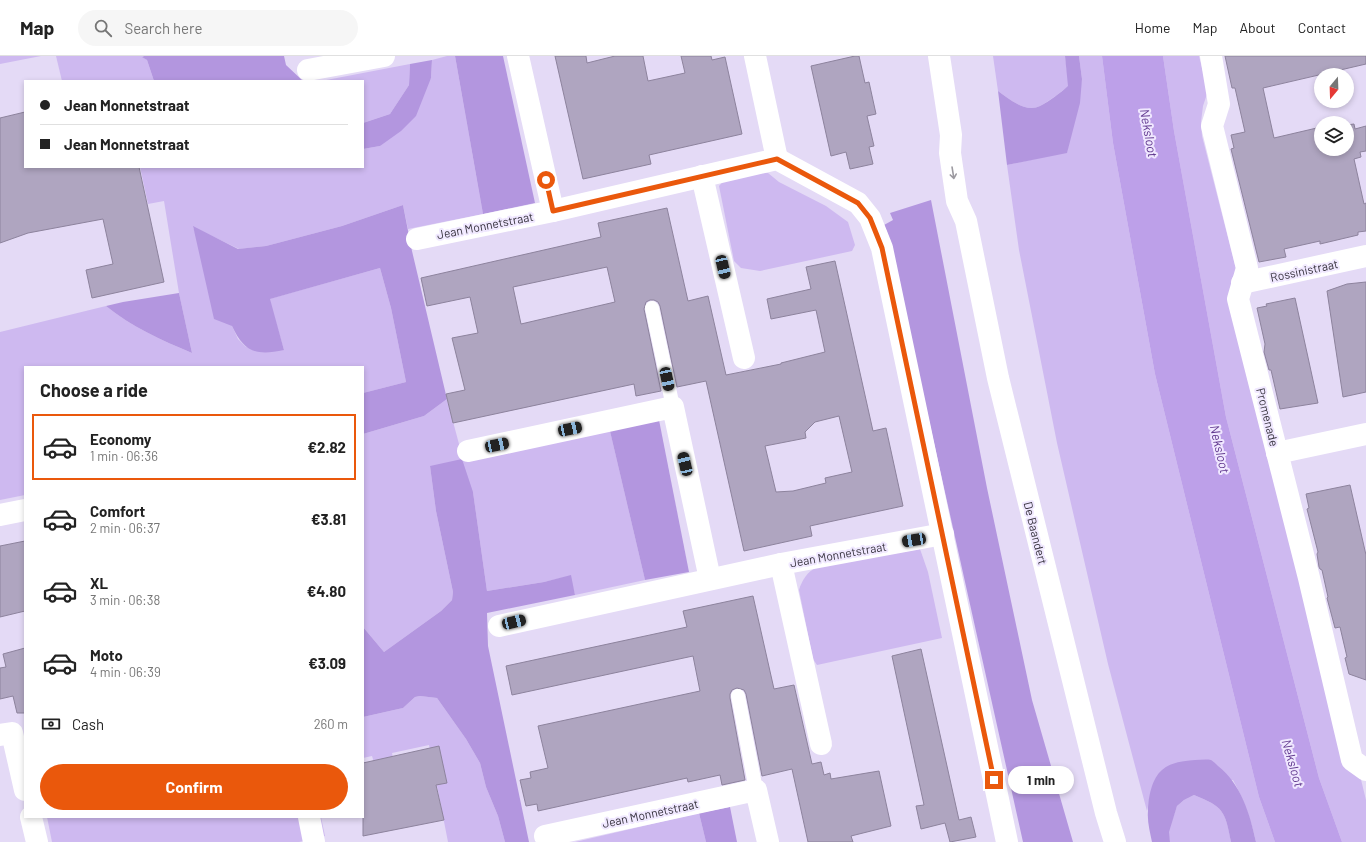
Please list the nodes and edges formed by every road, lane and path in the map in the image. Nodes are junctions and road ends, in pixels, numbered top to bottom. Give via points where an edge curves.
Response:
1 (384, 56) edge
2 (518, 56) edge
3 (756, 56) edge
4 (939, 56) edge
5 (1211, 56) edge
6 (308, 70) dead end
7 (777, 159) junction
8 (702, 176) junction
9 (553, 211) junction
10 (417, 239) dead end
11 (1366, 256) edge
12 (1242, 284) junction
13 (652, 308) dead end
14 (744, 358) dead end
15 (673, 407) junction
16 (1366, 434) edge
17 (468, 451) dead end
18 (1277, 453) junction
19 (24, 510) edge
20 (0, 515) edge
21 (943, 534) junction
22 (781, 564) junction
23 (710, 579) junction
24 (499, 626) dead end
25 (738, 696) dead end
26 (12, 733) edge
27 (821, 744) dead end
28 (1366, 770) edge
29 (24, 786) edge
30 (756, 790) junction
31 (31, 818) edge
32 (309, 818) edge
33 (544, 836) dead end
34 (37, 842) edge
35 (314, 842) edge
36 (768, 842) edge
37 (1007, 842) edge
38 (1115, 842) edge

1 - 6 street
2 - 9 street
3 - 7 street
4 - 38 street, De Baandert via 951,135 965,151 972,199 966,221 998,378
5 - 12 street, Promenade via 1219,104 1212,126 1246,268
7 - 8 street, Jean Monnetstraat
7 - 21 street via 858,203 870,218 882,248
8 - 9 street, Jean Monnetstraat
8 - 14 street
9 - 10 street, Jean Monnetstraat
11 - 12 street, Rossinistraat
12 - 18 street, Promenade via 1238,299
13 - 15 lane
15 - 17 street
15 - 23 street
16 - 18 street
18 - 28 street, Promenade via 1352,760
19 - 20 street
21 - 22 street, Jean Monnetstraat
21 - 37 street
22 - 23 street, Jean Monnetstraat
22 - 27 street, Jean Monnetstraat
23 - 24 street, Jean Monnetstraat
25 - 30 lane
26 - 29 street
30 - 33 street, Jean Monnetstraat
30 - 36 street
31 - 34 street
32 - 35 street

